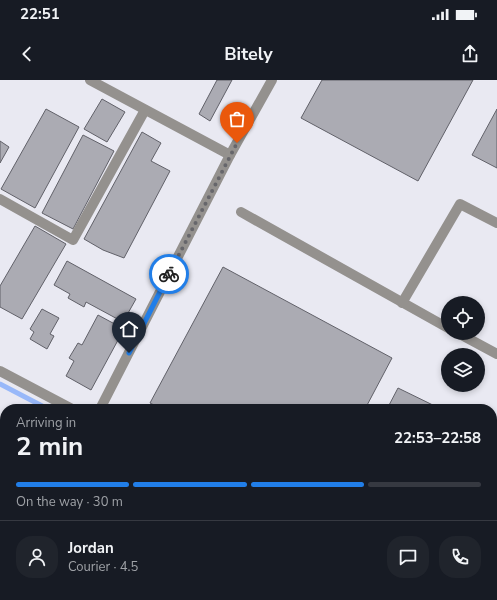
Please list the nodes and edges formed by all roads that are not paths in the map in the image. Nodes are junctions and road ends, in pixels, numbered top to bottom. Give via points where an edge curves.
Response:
1 (90, 80) edge
2 (272, 80) edge
3 (145, 110) junction
4 (230, 155) junction
5 (0, 199) edge
6 (241, 212) dead end
7 (497, 223) edge
8 (402, 303) junction
9 (441, 324) edge
10 (471, 340) edge
11 (497, 354) edge
12 (0, 371) edge
13 (63, 404) edge
14 (103, 404) edge

1 - 3 street
2 - 4 street
3 - 4 street
3 - 5 street via 73,240
4 - 14 street
6 - 8 street
7 - 8 street via 460,204
8 - 9 street
10 - 11 street
12 - 13 street

